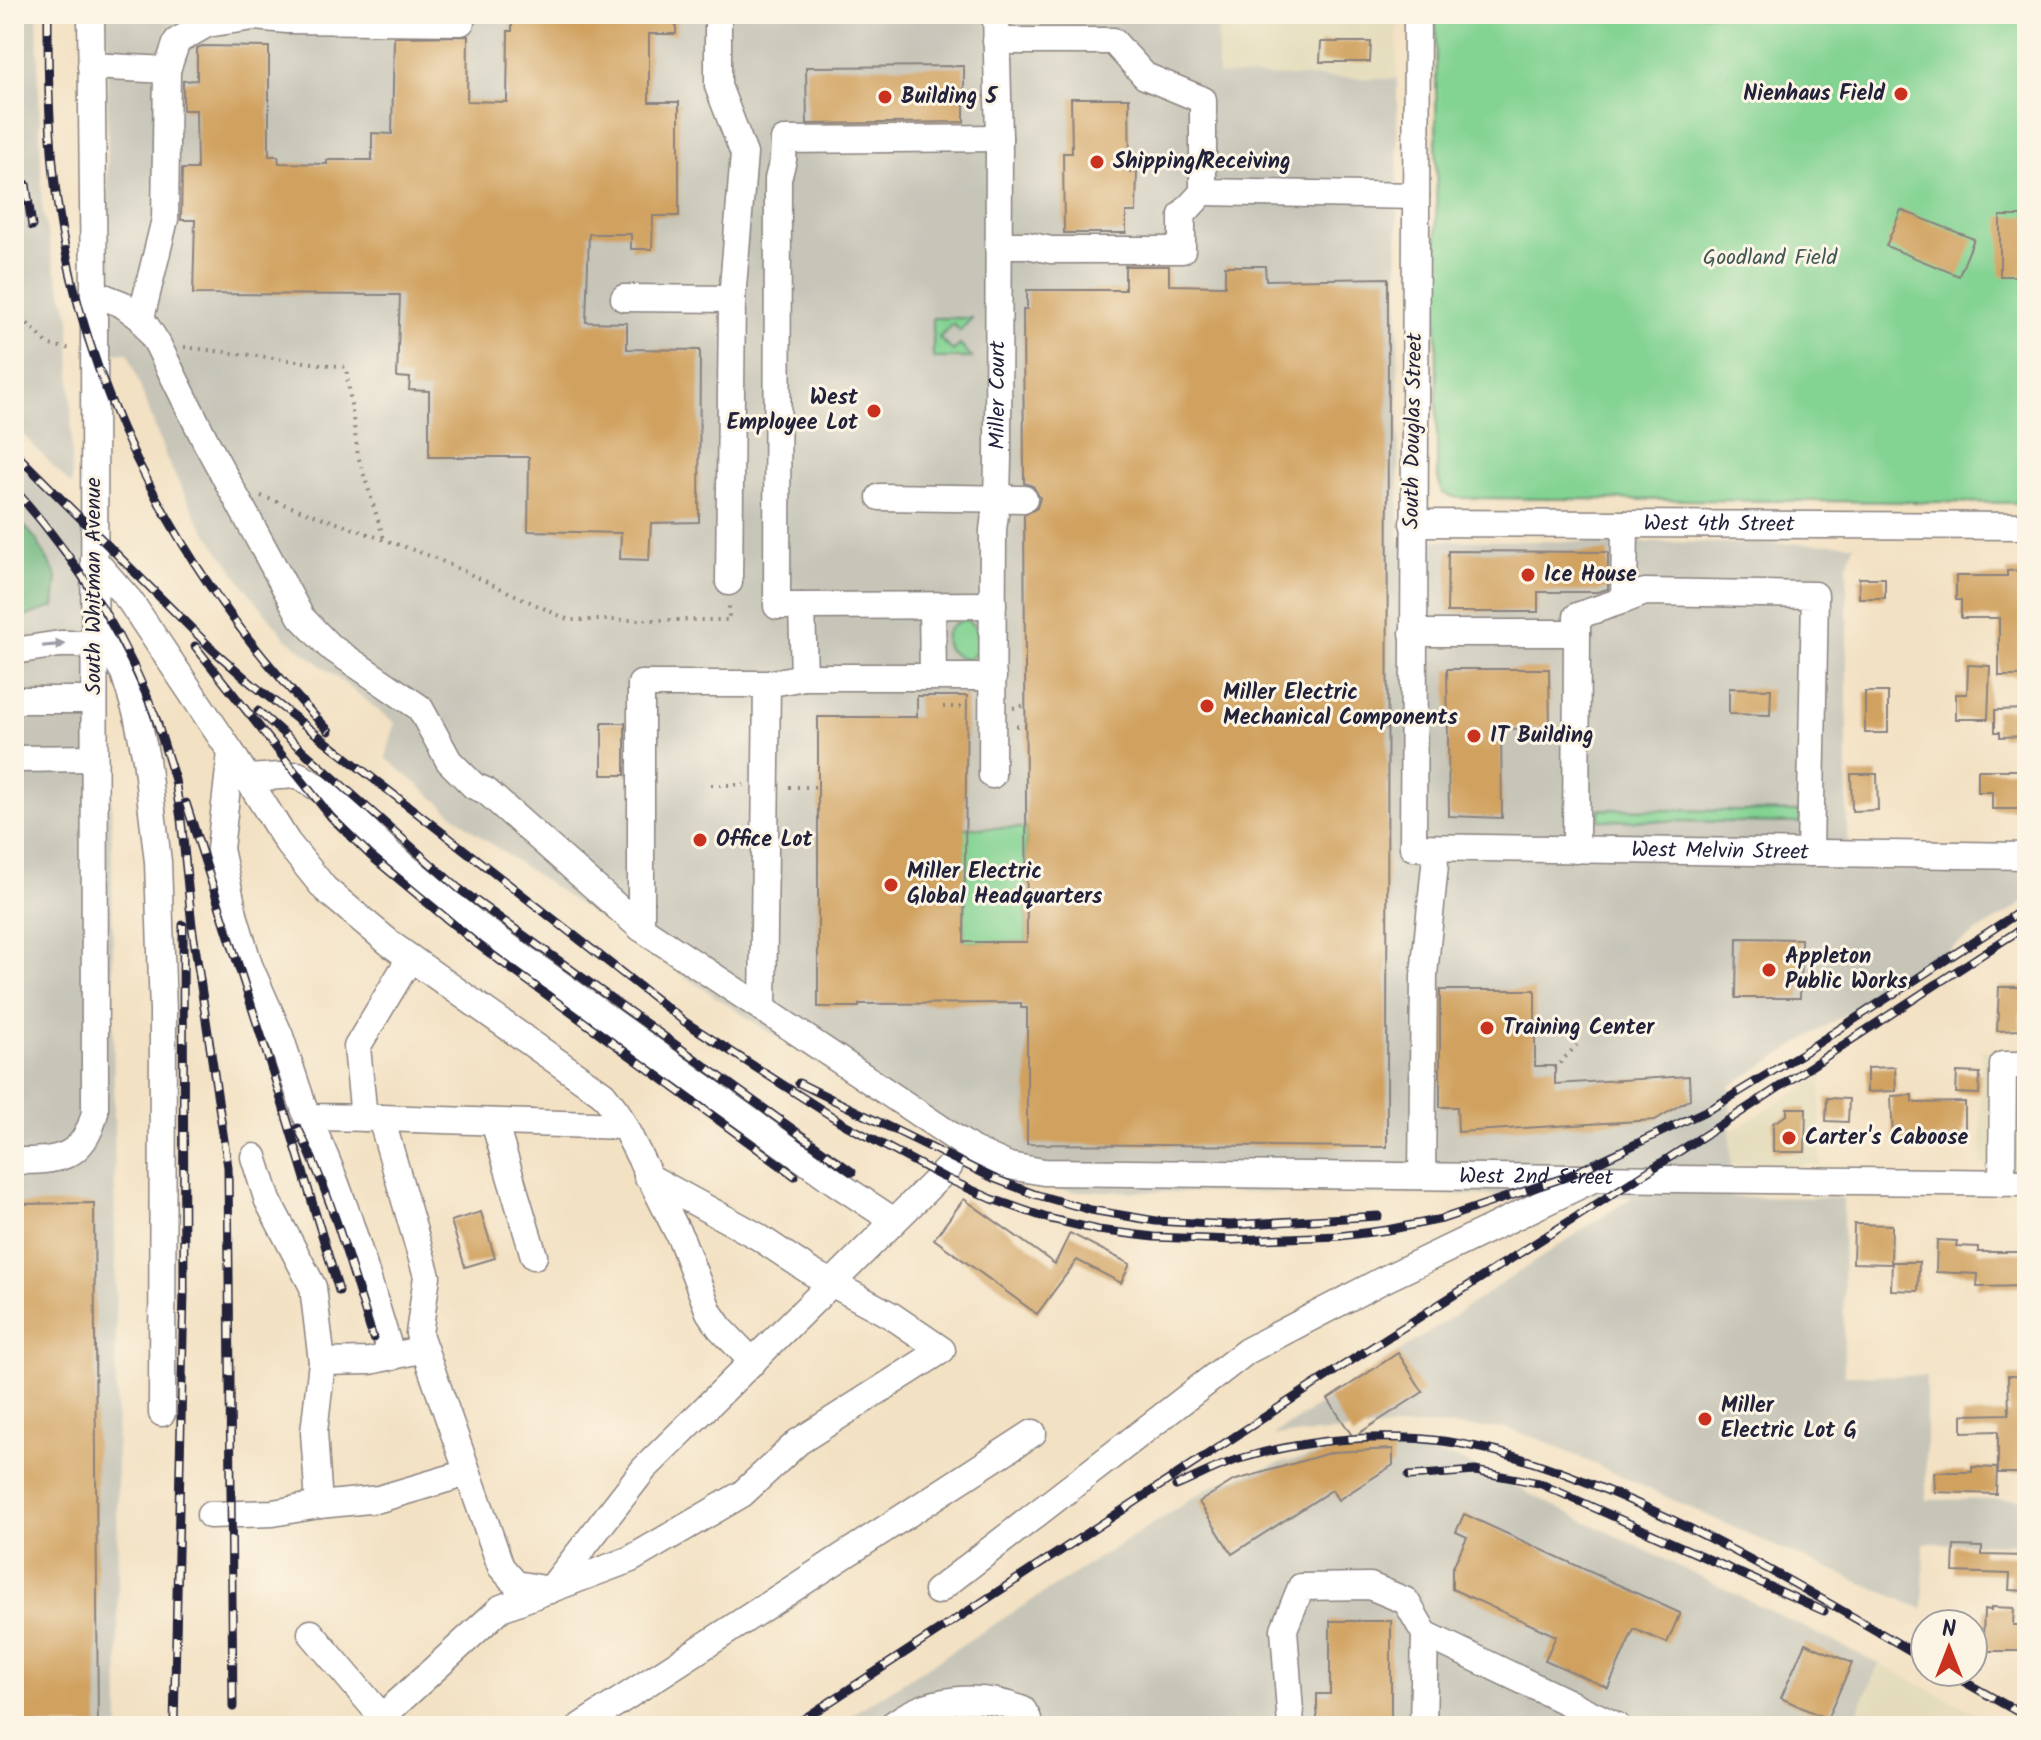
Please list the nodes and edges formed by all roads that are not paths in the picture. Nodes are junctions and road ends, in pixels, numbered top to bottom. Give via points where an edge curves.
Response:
1 (91, 14) edge
2 (461, 14) edge
3 (718, 14) edge
4 (996, 14) edge
5 (1417, 14) edge
6 (996, 41) junction
7 (91, 66) junction
8 (167, 70) junction
9 (999, 138) junction
10 (1203, 192) junction
11 (1416, 196) junction
12 (998, 245) junction
13 (94, 293) junction
14 (624, 298) dead end
15 (732, 299) junction
16 (141, 318) junction
17 (880, 497) dead end
18 (997, 498) junction
19 (1024, 499) dead end
20 (1413, 523) junction
21 (1625, 524) junction
22 (2027, 526) edge
23 (94, 560) junction
24 (729, 582) road end
25 (1624, 600) junction
26 (993, 605) junction
27 (802, 606) junction
28 (932, 606) junction
29 (94, 632) junction
30 (1413, 633) junction
31 (1577, 633) junction
32 (14, 651) edge
33 (933, 676) junction
34 (804, 677) junction
35 (993, 677) junction
36 (767, 684) junction
37 (14, 700) edge
38 (94, 700) junction
39 (231, 752) junction
40 (94, 758) junction
41 (14, 759) edge
42 (992, 775) dead end
43 (246, 778) junction
44 (1413, 847) joint
45 (1576, 850) junction
46 (1810, 853) junction
47 (2027, 856) edge
48 (1435, 865) dead end
49 (641, 928) junction
50 (410, 958) junction
51 (763, 1009) junction
52 (2027, 1065) edge
53 (307, 1117) junction
54 (372, 1118) junction
55 (494, 1122) junction
56 (624, 1126) junction
57 (254, 1157) dead end
58 (14, 1161) edge
59 (949, 1167) dead end
60 (647, 1176) junction
61 (1422, 1176) junction
62 (1599, 1177) junction
63 (2014, 1183) edge
64 (894, 1221) junction
65 (534, 1256) dead end
66 (831, 1283) junction
67 (424, 1349) junction
68 (392, 1357) junction
69 (322, 1362) junction
70 (753, 1362) junction
71 (162, 1413) dead end
72 (1033, 1433) dead end
73 (467, 1473) junction
74 (319, 1505) junction
75 (210, 1515) dead end
76 (550, 1590) junction
77 (937, 1591) dead end
78 (311, 1633) dead end
79 (1425, 1634) junction
80 (379, 1722) edge
81 (581, 1726) edge
82 (891, 1726) edge
83 (1028, 1726) edge
84 (1291, 1726) edge
85 (1423, 1726) edge
86 (1617, 1726) edge

1 - 7 street, South Whitman Avenue
2 - 8 street via 461,22 254,17 207,24 177,41
3 - 15 street via 718,86 744,154
4 - 6 street, Miller Court
5 - 11 street, South Douglas Street
6 - 9 street, Miller Court
6 - 10 street via 1113,41 1145,76 1203,100
7 - 8 street
7 - 13 street, South Whitman Avenue
8 - 16 street via 165,219
9 - 12 street, Miller Court
9 - 27 street via 784,140 778,179 777,606
10 - 11 street
10 - 12 street via 1182,215 1182,250
11 - 20 street, South Douglas Street
12 - 18 street, Miller Court
13 - 16 street
13 - 23 street, South Whitman Avenue
14 - 15 street
15 - 24 street
16 - 49 street, West 2nd Street via 301,617 329,646 420,708 461,775 486,791
17 - 18 street
18 - 19 street
18 - 26 street, Miller Court
20 - 21 street, West 4th Street
20 - 30 street, South Douglas Street
21 - 22 street, West 4th Street
21 - 25 street
23 - 29 street, South Whitman Avenue
23 - 39 street via 130,601
25 - 31 street via 1577,616
25 - 46 street via 1645,592 1815,595
26 - 28 street
26 - 35 street, Miller Court
27 - 28 street
27 - 34 street
28 - 33 street
32 -> 29 street
29 - 38 street, South Whitman Avenue
29 - 71 street via 124,673 137,715 158,862
30 - 31 street
30 - 44 street, South Douglas Street
31 - 45 street
33 - 34 street
33 - 35 street
34 - 36 street
35 - 42 street, Miller Court
36 - 49 street via 641,684
36 - 51 street
37 - 38 street
38 - 40 street, South Whitman Avenue
39 - 43 street
39 - 53 street via 220,849 249,965
40 - 41 street
40 - 58 street, South Whitman Avenue via 95,1112 75,1151 54,1159
43 - 50 street via 325,889
43 - 64 street via 298,775 331,796 390,854 472,921
44 - 45 street, West Melvin Street
45 - 46 street, West Melvin Street
46 - 47 street, West Melvin Street
48 - 61 street via 1423,988
49 - 51 street, West 2nd Street
50 - 54 street via 357,1047
50 - 56 street via 603,1094
51 - 61 street, West 2nd Street via 973,1150 1009,1166 1044,1172
52 - 63 street via 2003,1065
53 - 54 street
53 - 68 street via 340,1191
54 - 55 street
54 - 67 street via 427,1276 419,1334
55 - 56 street
55 - 65 street
56 - 60 street
57 - 69 street via 268,1201 313,1287
59 - 64 street
60 - 66 street
60 - 70 street via 682,1241 709,1312
61 - 62 street, West 2nd Street
62 - 63 street, West 2nd Street
62 - 77 street via 1247,1351
64 - 66 street
66 - 70 street
66 - 76 street via 942,1350 798,1442 742,1494 631,1559
67 - 68 street
67 - 73 street
68 - 69 street
69 - 74 street via 314,1432
70 - 76 street via 644,1469
72 - 81 street
73 - 74 street via 379,1499
73 - 76 street via 506,1575 516,1584
74 - 75 street via 256,1515
76 - 80 street via 501,1608
78 - 80 street
79 - 84 street via 1406,1601 1370,1586 1301,1587 1284,1629
79 - 85 street
79 - 86 street
82 - 83 street via 930,1706 968,1699 990,1699 1023,1710

